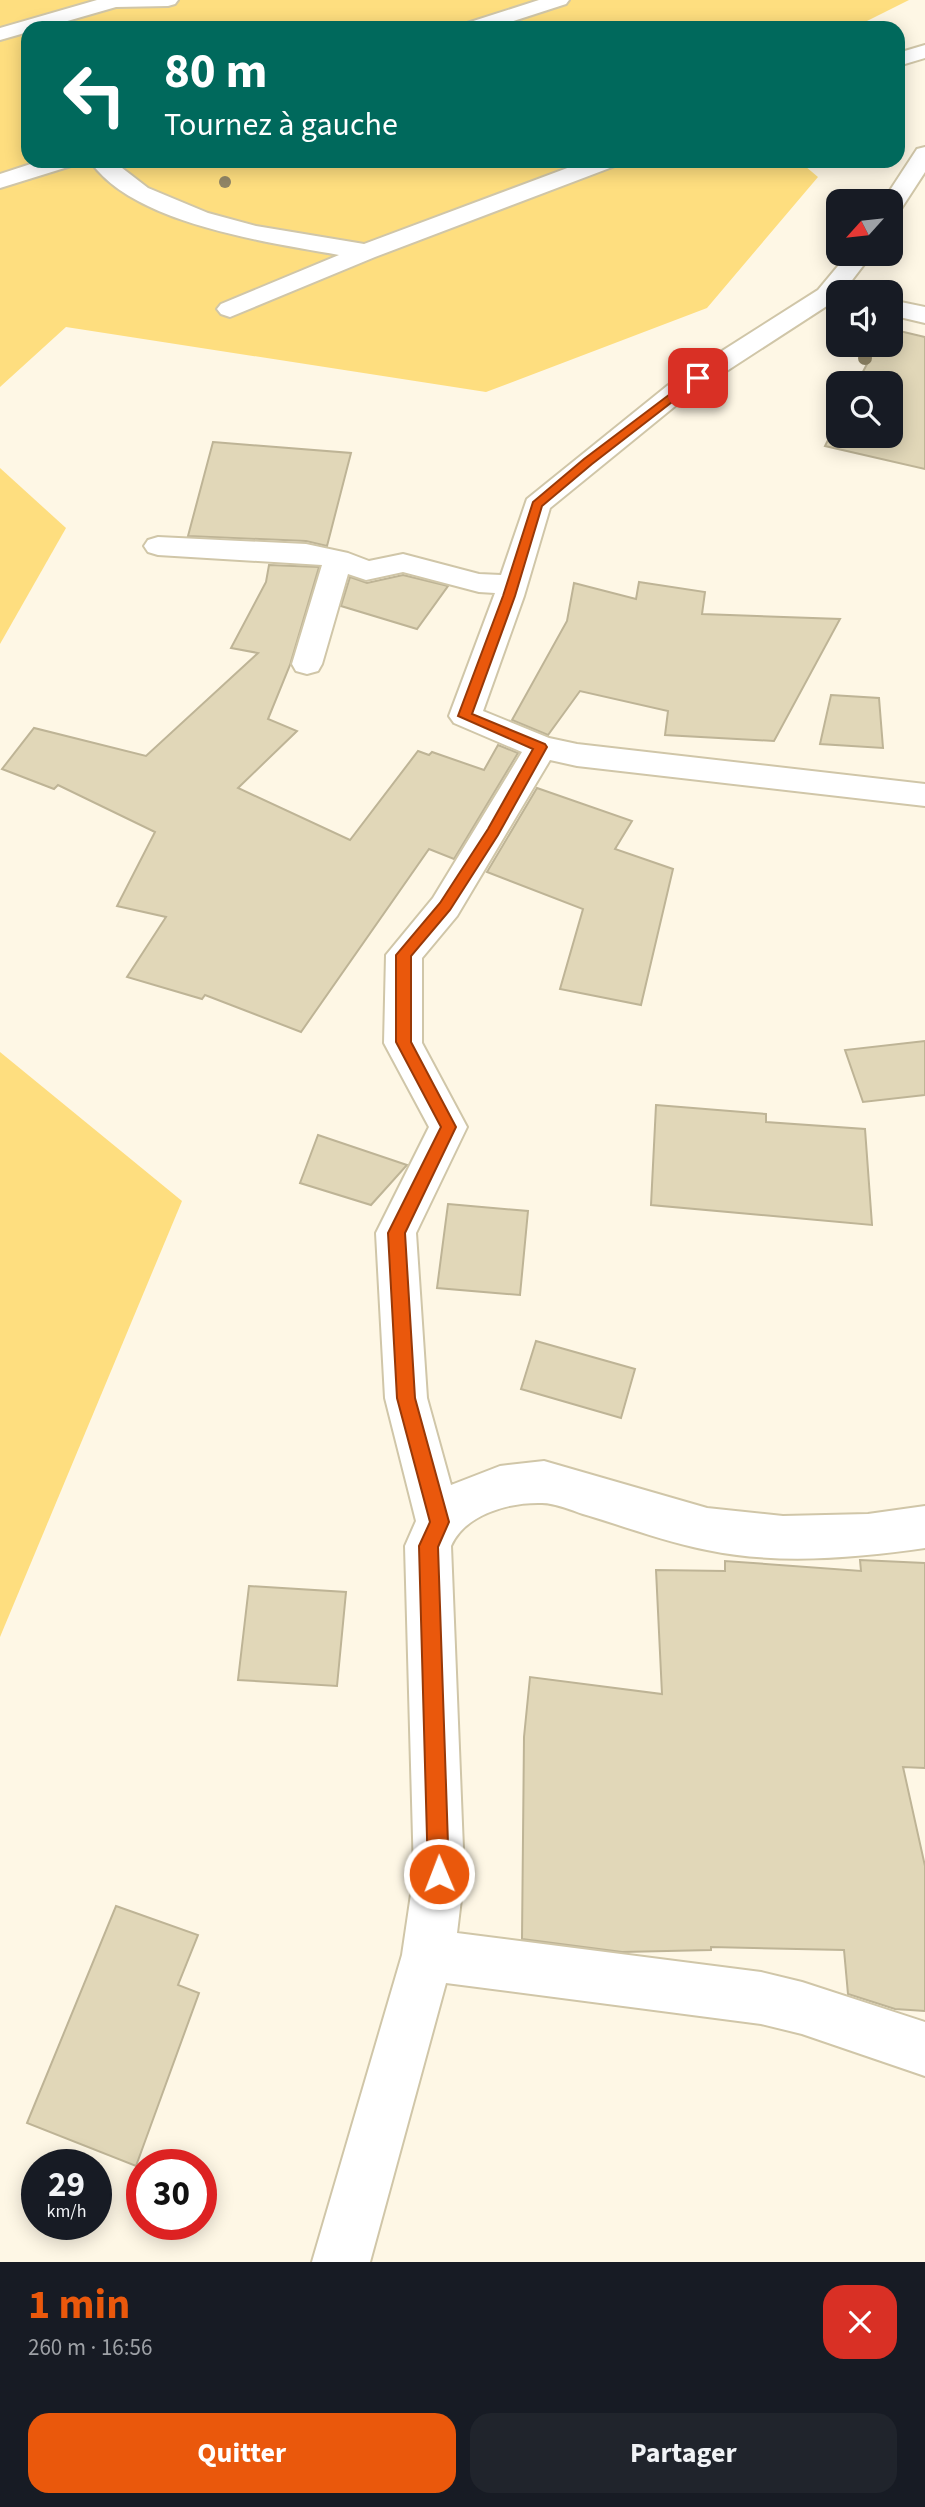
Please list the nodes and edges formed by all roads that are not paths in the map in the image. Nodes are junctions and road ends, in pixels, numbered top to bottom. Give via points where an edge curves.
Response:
1 (169, 0) edge
2 (559, 0) edge
3 (115, 1) edge
4 (43, 21) edge
5 (108, 21) edge
6 (493, 21) edge
7 (21, 27) edge
8 (0, 33) edge
9 (925, 51) edge
10 (905, 58) edge
11 (925, 154) edge
12 (41, 168) edge
13 (107, 168) edge
14 (588, 168) edge
15 (0, 181) edge
16 (903, 189) edge
17 (366, 252) junction
18 (826, 300) edge
19 (230, 309) dead end
20 (903, 310) edge
21 (925, 315) edge
22 (158, 546) dead end
23 (338, 559) junction
24 (512, 585) junction
25 (307, 664) dead end
26 (541, 747) junction
27 (925, 794) edge
28 (439, 1522) junction
29 (925, 1527) edge
30 (428, 1955) junction
31 (925, 2049) edge
32 (341, 2262) edge

1 - 3 street
2 - 6 street
3 - 4 street
3 - 5 street
7 - 8 street
9 - 10 street
11 - 16 street
12 - 15 street
13 - 17 street via 140,193 200,218 254,233
14 - 17 street
17 - 19 street
18 - 24 street via 676,392 537,505
20 - 21 street
22 - 23 street via 306,553
23 - 24 street via 366,571 402,564 479,583
23 - 25 street
24 - 26 street via 465,716
26 - 27 street via 577,755
26 - 28 street via 445,907 404,955 403,1042 449,1127 396,1233 406,1398
28 - 29 street via 466,1501 500,1487 544,1482 707,1529 783,1537 868,1535
28 - 30 street via 428,1546 439,1874
30 - 31 street via 761,1998
30 - 32 street

